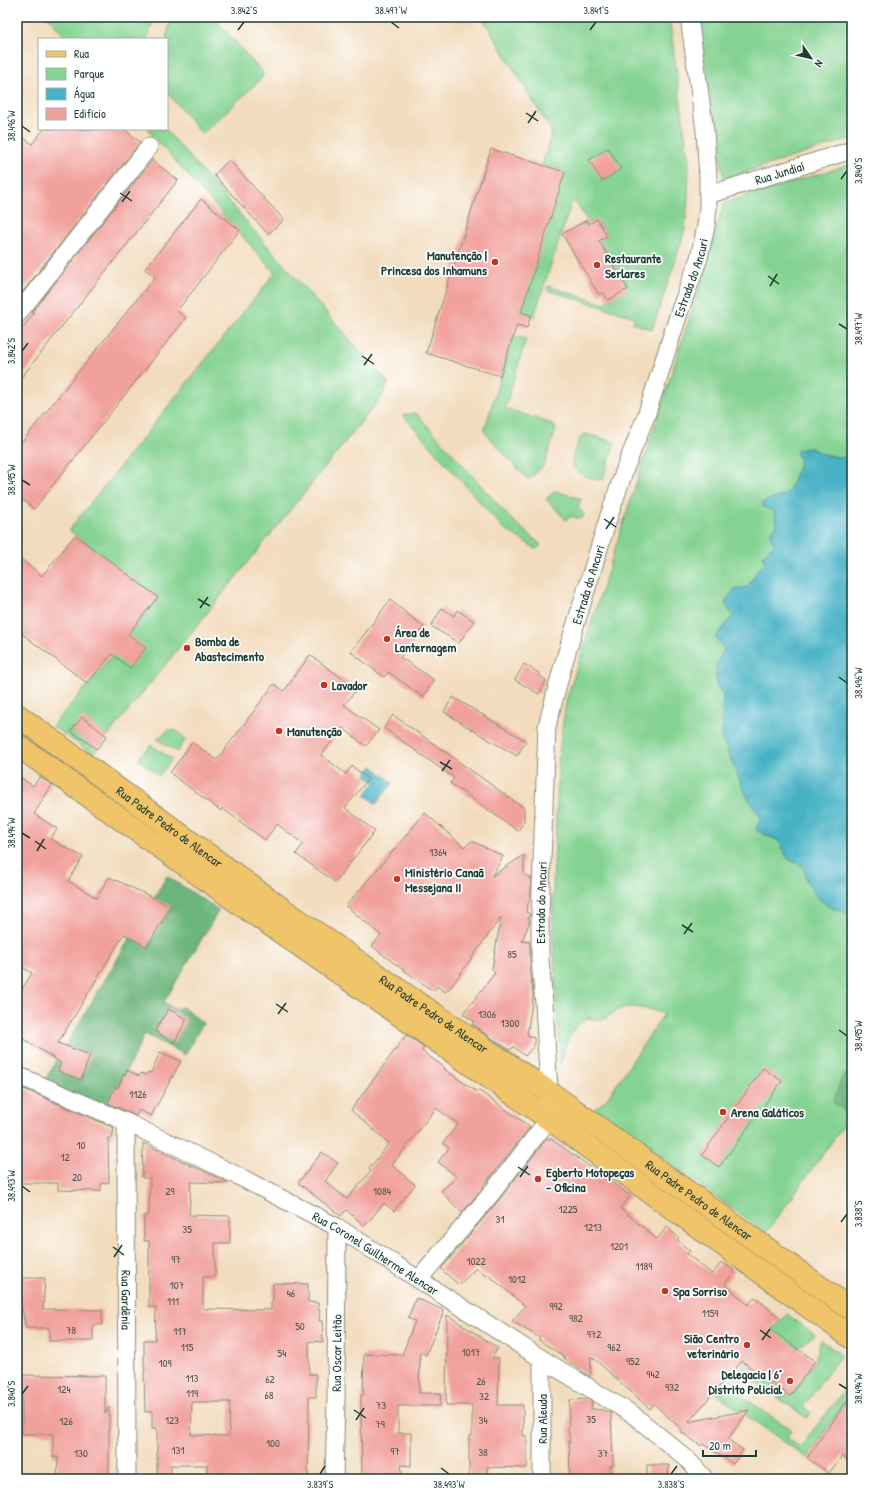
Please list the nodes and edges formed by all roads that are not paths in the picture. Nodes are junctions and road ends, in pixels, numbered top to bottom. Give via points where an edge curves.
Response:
1 (689, 17) edge
2 (149, 147) dead end
3 (852, 150) edge
4 (708, 195) junction
5 (17, 315) edge
6 (17, 715) edge
7 (17, 745) edge
8 (118, 789) junction
9 (104, 807) junction
10 (17, 1075) edge
11 (549, 1092) junction
12 (549, 1119) junction
13 (126, 1122) junction
14 (337, 1227) junction
15 (419, 1279) junction
16 (850, 1303) edge
17 (852, 1338) edge
18 (542, 1359) junction
19 (127, 1479) edge
20 (334, 1479) edge
21 (542, 1479) edge
22 (705, 1479) edge

1 - 4 street, Estrada do Ancuri via 705,132
2 - 5 street
3 - 4 street, Rua Jundiaí
4 - 11 street, Estrada do Ancuri via 706,226 699,258 609,516 547,726 540,953
6 - 8 main road, Rua Padre Pedro de Alencar
7 - 9 main road, Rua Padre Pedro de Alencar
8 - 9 main road
8 - 11 main road, Rua Padre Pedro de Alencar via 331,943
9 - 12 main road, Rua Padre Pedro de Alencar
10 - 13 street, Rua Coronel Guilherme Alencar
11 - 12 street, Estrada do Ancuri
11 - 16 main road, Rua Padre Pedro de Alencar
12 - 15 street via 490,1195
12 - 17 main road, Rua Padre Pedro de Alencar
13 - 14 street, Rua Coronel Guilherme Alencar
13 - 19 street, Rua Gardênia
14 - 15 street, Rua Coronel Guilherme Alencar
14 - 20 street, Rua Oscar Leitão
15 - 18 street, Rua Coronel Guilherme Alencar
18 - 21 street, Rua Aleuda
18 - 22 street, Rua Coronel Guilherme Alencar via 632,1414 686,1458

